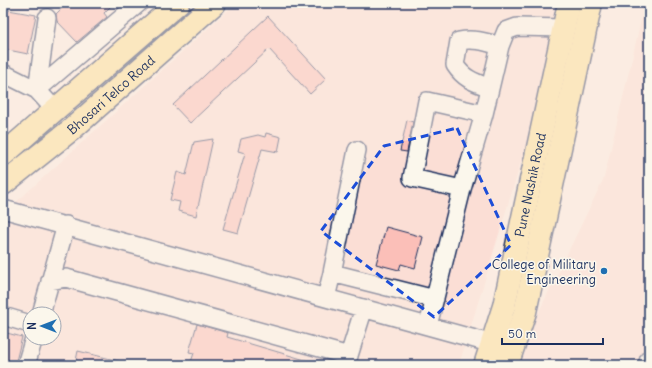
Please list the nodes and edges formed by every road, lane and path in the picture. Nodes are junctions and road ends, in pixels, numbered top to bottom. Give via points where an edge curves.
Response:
1 (139, 3) edge
2 (178, 3) edge
3 (215, 3) edge
4 (569, 3) edge
5 (591, 3) edge
6 (47, 18) dead end
7 (564, 28) junction
8 (500, 46) junction
9 (3, 73) edge
10 (490, 88) junction
11 (36, 90) junction
12 (56, 111) junction
13 (484, 114) junction
14 (358, 150) dead end
15 (3, 155) edge
16 (3, 184) edge
17 (462, 189) junction
18 (3, 209) edge
19 (66, 225) junction
20 (332, 273) junction
21 (50, 281) junction
22 (326, 298) junction
23 (435, 299) junction
24 (43, 306) edge
25 (364, 308) junction
26 (3, 316) edge
27 (22, 322) edge
28 (428, 326) junction
29 (32, 346) edge
30 (504, 353) edge
31 (649, 359) edge
32 (348, 360) edge
33 (26, 365) edge
34 (485, 365) edge
35 (647, 365) edge

1 - 11 street
2 - 12 main road, Bhosari Telco Road
3 - 16 main road, Bhosari Telco Road via 72,129
4 - 7 main road, Pune Nashik Road
5 - 30 main road, Pune Nashik Road via 525,312
6 - 11 street
7 - 8 street via 517,27 506,31
7 - 30 main road, Pune Nashik Road via 504,306
8 - 10 street
8 - 10 street via 482,40 459,41 455,64 461,75
9 - 11 street
10 - 13 street
11 - 12 street
12 - 15 main road, Bhosari Telco Road
13 - 17 street
13 - 17 street via 427,101 412,178
14 - 20 street
17 - 23 street
18 - 19 street
19 - 21 street
19 - 22 street
20 - 22 street
20 - 23 street
21 - 24 street
21 - 32 street via 66,278
22 - 25 street
23 - 28 street
25 - 28 street
25 - 32 street
26 - 27 street
28 - 30 street
29 - 33 street
30 - 34 main road, Pune Nashik Road
31 - 35 street

